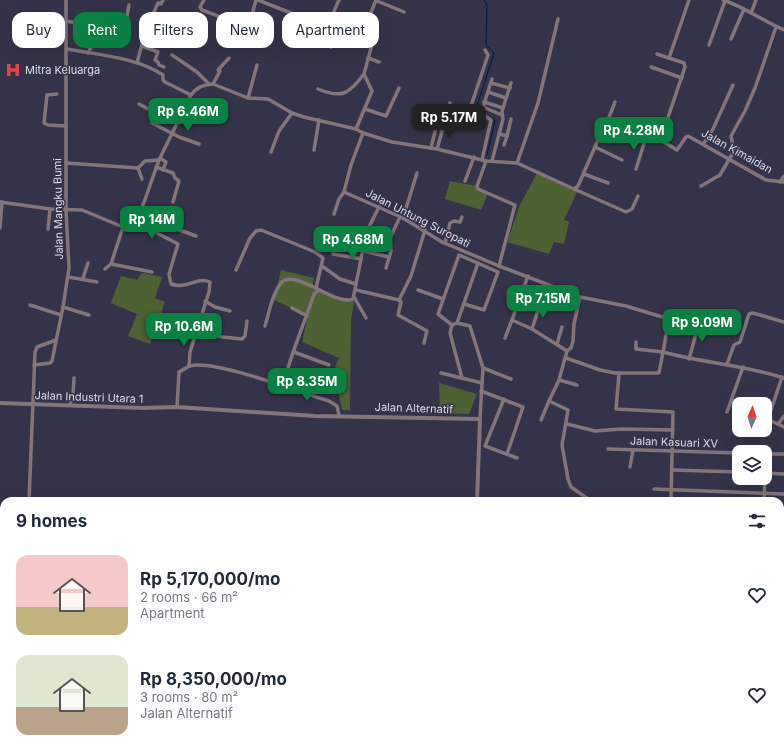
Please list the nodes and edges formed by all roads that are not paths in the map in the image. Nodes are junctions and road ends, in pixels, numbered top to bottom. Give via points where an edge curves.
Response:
1 (66, 0) edge
2 (163, 0) edge
3 (204, 0) edge
4 (257, 0) edge
5 (339, 0) edge
6 (689, 0) edge
7 (724, 0) edge
8 (756, 0) edge
9 (377, 1) edge
10 (129, 5) dead end
11 (744, 9) junction
12 (128, 12) edge
13 (154, 12) edge
14 (253, 12) edge
15 (288, 12) edge
16 (334, 12) edge
17 (404, 12) dead end
18 (751, 13) junction
19 (216, 14) edge
20 (558, 19) dead end
21 (66, 21) junction
22 (73, 22) edge
23 (776, 27) junction
24 (784, 30) edge
25 (731, 39) dead end
26 (709, 45) dead end
27 (91, 48) edge
28 (141, 48) edge
29 (147, 48) edge
30 (67, 49) junction
31 (484, 50) dead end
32 (88, 53) junction
33 (656, 54) dead end
34 (172, 55) dead end
35 (228, 58) dead end
36 (368, 58) junction
37 (669, 58) junction
38 (379, 62) dead end
39 (137, 63) junction
40 (257, 65) dead end
41 (164, 67) dead end
42 (651, 67) dead end
43 (364, 74) junction
44 (682, 78) junction
45 (511, 83) dead end
46 (211, 84) junction
47 (733, 85) dead end
48 (399, 88) dead end
49 (510, 88) junction
50 (318, 89) dead end
51 (488, 92) junction
52 (57, 94) dead end
53 (191, 95) junction
54 (248, 98) junction
55 (506, 98) junction
56 (484, 102) junction
57 (615, 102) dead end
58 (450, 103) dead end
59 (139, 104) dead end
60 (365, 108) junction
61 (503, 108) junction
62 (292, 113) junction
63 (439, 115) dead end
64 (502, 115) junction
65 (511, 119) dead end
66 (318, 120) junction
67 (66, 126) junction
68 (356, 129) junction
69 (603, 132) junction
70 (172, 133) junction
71 (363, 133) junction
72 (499, 134) junction
73 (506, 136) junction
74 (646, 137) junction
75 (660, 141) junction
76 (704, 143) junction
77 (199, 144) dead end
78 (504, 145) dead end
79 (594, 147) junction
80 (431, 148) junction
81 (437, 149) junction
82 (314, 150) dead end
83 (271, 152) dead end
84 (474, 157) junction
85 (728, 158) junction
86 (159, 159) junction
87 (484, 160) junction
88 (622, 160) dead end
89 (492, 161) junction
90 (66, 163) junction
91 (517, 163) junction
92 (156, 167) junction
93 (138, 168) junction
94 (636, 169) dead end
95 (164, 170) junction
96 (417, 173) dead end
97 (584, 174) junction
98 (784, 176) edge
99 (142, 179) dead end
100 (465, 181) dead end
101 (782, 182) edge
102 (608, 183) dead end
103 (701, 186) dead end
104 (574, 189) junction
105 (344, 192) junction
106 (638, 196) dead end
107 (1, 202) edge
108 (172, 202) dead end
109 (379, 206) junction
110 (50, 209) junction
111 (66, 210) junction
112 (139, 214) junction
113 (334, 214) dead end
114 (401, 218) junction
115 (462, 218) dead end
116 (134, 226) junction
117 (123, 227) junction
118 (0, 228) edge
119 (48, 229) dead end
120 (425, 230) junction
121 (196, 236) dead end
122 (445, 243) junction
123 (363, 252) junction
124 (333, 254) dead end
125 (389, 257) junction
126 (361, 259) junction
127 (88, 263) dead end
128 (478, 263) junction
129 (111, 264) junction
130 (322, 266) junction
131 (499, 266) junction
132 (386, 268) dead end
133 (105, 269) dead end
134 (236, 270) dead end
135 (152, 272) dead end
136 (528, 276) junction
137 (68, 277) junction
138 (83, 278) junction
139 (97, 282) dead end
140 (356, 284) junction
141 (318, 289) junction
142 (356, 290) junction
143 (418, 290) dead end
144 (354, 297) junction
145 (580, 297) junction
146 (443, 299) junction
147 (399, 300) junction
148 (205, 301) junction
149 (464, 304) junction
150 (540, 304) dead end
151 (30, 306) dead end
152 (63, 307) junction
153 (292, 308) dead end
154 (230, 311) dead end
155 (62, 315) junction
156 (89, 315) dead end
157 (307, 316) junction
158 (366, 318) dead end
159 (512, 320) junction
160 (247, 321) dead end
161 (784, 322) edge
162 (699, 323) dead end
163 (457, 324) junction
164 (452, 325) junction
165 (264, 326) dead end
166 (171, 327) dead end
167 (562, 327) dead end
168 (532, 329) junction
169 (197, 331) junction
170 (505, 338) dead end
171 (56, 340) junction
172 (636, 342) dead end
173 (424, 343) dead end
174 (557, 344) junction
175 (567, 351) junction
176 (294, 352) junction
177 (663, 352) junction
178 (566, 358) junction
179 (689, 359) junction
180 (727, 364) junction
181 (34, 365) junction
182 (329, 365) dead end
183 (189, 366) junction
184 (743, 367) junction
185 (483, 368) junction
186 (441, 373) dead end
187 (619, 374) junction
188 (783, 377) edge
189 (74, 378) dead end
190 (462, 378) junction
191 (511, 379) dead end
192 (559, 380) junction
193 (482, 383) junction
194 (577, 385) dead end
195 (283, 386) junction
196 (482, 391) junction
197 (504, 399) junction
198 (549, 401) junction
199 (0, 403) edge
200 (32, 404) junction
201 (772, 404) edge
202 (70, 405) junction
203 (176, 407) junction
204 (727, 412) dead end
205 (339, 415) junction
206 (784, 416) edge
207 (480, 419) junction
208 (541, 420) dead end
209 (772, 422) edge
210 (567, 424) junction
211 (778, 424) junction
212 (784, 427) edge
213 (673, 430) junction
214 (608, 449) dead end
215 (632, 450) junction
216 (672, 451) junction
217 (732, 453) edge
218 (507, 454) junction
219 (772, 454) edge
220 (784, 454) edge
221 (517, 458) dead end
222 (630, 467) dead end
223 (672, 470) junction
224 (732, 472) edge
225 (772, 473) edge
226 (784, 474) edge
227 (764, 485) edge
228 (654, 489) dead end
229 (671, 490) junction
230 (764, 493) junction
231 (784, 494) edge
232 (29, 497) edge
233 (477, 497) edge
234 (585, 497) edge
235 (671, 497) edge
236 (764, 497) edge

1 - 21 street, Jalan Mangku Bumi
2 - 13 street via 161,4 158,3
3 - 19 street via 200,9
4 - 14 street
4 - 15 street
5 - 16 street
6 - 37 street
7 - 11 street
7 - 26 street
8 - 18 street
9 - 17 street
9 - 36 street via 364,30 370,47
10 - 12 street
11 - 18 street
11 - 25 street
18 - 23 street
20 - 91 street via 538,103
21 - 22 street
21 - 30 street, Jalan Mangku Bumi
23 - 24 street
23 - 85 street via 755,88 731,136 734,148
27 - 32 street
28 - 39 street
29 - 41 street via 158,52 155,60 158,65
30 - 32 street
30 - 67 street, Jalan Mangku Bumi
31 - 87 street via 488,55 471,106 491,120
32 - 39 street
33 - 37 street
34 - 46 street
35 - 46 street
36 - 38 street
36 - 43 street
37 - 44 street via 685,64
39 - 53 street via 156,71 163,76 165,82
40 - 54 street
42 - 44 street
43 - 50 street via 354,87 339,95
43 - 60 street via 372,91
44 - 75 street
45 - 49 street
46 - 53 street via 197,88
46 - 54 street
47 - 76 street via 714,129
48 - 60 street via 386,116
49 - 51 street via 492,81
49 - 55 street
51 - 55 street
51 - 56 street
52 - 67 street via 47,95 44,123
53 - 70 street
54 - 62 street via 268,99
55 - 61 street
56 - 61 street
56 - 64 street via 482,109
57 - 69 street
58 - 81 street
59 - 70 street via 152,111 152,123
60 - 68 street
61 - 64 street
62 - 66 street
62 - 83 street via 279,131
63 - 80 street
64 - 72 street
65 - 73 street
66 - 68 street
66 - 82 street
67 - 90 street, Jalan Mangku Bumi
68 - 71 street
69 - 74 street, Jalan Kimaidan
69 - 79 street via 600,133
70 - 77 street
70 - 86 street
71 - 80 street via 392,142
71 - 105 street
72 - 73 street
72 - 89 street
73 - 78 street
74 - 75 street, Jalan Kimaidan
74 - 94 street
75 - 76 street, Jalan Kimaidan via 677,150 688,136
76 - 85 street, Jalan Kimaidan
79 - 88 street
79 - 97 street
80 - 81 street
81 - 84 street
84 - 87 street
84 - 100 street
85 - 101 street, Jalan Kimaidan via 766,180
85 - 103 street via 720,175
86 - 92 street
86 - 93 street via 145,161
86 - 95 street via 166,161
87 - 89 street
87 - 131 street via 478,189 515,205
89 - 91 street
90 - 93 street
90 - 111 street, Jalan Mangku Bumi
91 - 104 street
92 - 95 street
92 - 112 street
93 - 99 street
95 - 108 street via 173,173 180,181
96 - 114 street
97 - 102 street
97 - 104 street via 578,187
98 - 101 street
104 - 106 street via 626,212 632,209
105 - 109 street, Jalan Untung Suropati
105 - 113 street
107 - 110 street
107 - 118 street
109 - 114 street, Jalan Untung Suropati
109 - 123 street via 368,229
110 - 111 street
110 - 119 street
111 - 117 street via 84,211
111 - 137 street, Jalan Mangku Bumi
112 - 116 street
112 - 121 street
114 - 120 street, Jalan Untung Suropati
114 - 125 street via 390,238
115 - 122 street via 460,222 450,223
116 - 117 street
116 - 148 street via 153,231 178,243 169,274 170,282 182,287 199,281 208,281 210,285
117 - 129 street
120 - 122 street, Jalan Untung Suropati
120 - 147 street via 411,276
122 - 131 street, Jalan Untung Suropati
123 - 125 street
123 - 126 street
124 - 126 street
125 - 132 street
126 - 140 street
127 - 138 street
128 - 146 street via 457,256
128 - 149 street
128 - 149 street via 498,272 484,310
129 - 133 street
129 - 135 street
130 - 134 street via 323,258 319,254 258,230 250,238
130 - 140 street via 340,279
130 - 141 street
131 - 136 street, Jalan Untung Suropati
136 - 145 street, Jalan Untung Suropati
136 - 159 street
137 - 138 street
137 - 152 street, Jalan Mangku Bumi
138 - 139 street
140 - 142 street
141 - 144 street via 348,300
141 - 157 street
141 - 165 street via 297,280 283,281
142 - 144 street
142 - 147 street
143 - 146 street
144 - 158 street
145 - 175 street via 573,341
145 - 177 street, Jalan Untung Suropati via 626,306 669,319
146 - 164 street via 438,314
147 - 173 street via 401,302 398,316 427,331
148 - 154 street
148 - 169 street
149 - 163 street
150 - 168 street
151 - 155 street
152 - 155 street, Jalan Mangku Bumi
152 - 156 street
153 - 157 street
155 - 171 street, Jalan Mangku Bumi
157 - 176 street
159 - 168 street
159 - 170 street
160 - 169 street via 242,339
161 - 180 street via 749,314 740,342 734,345
162 - 179 street
163 - 164 street
163 - 185 street via 470,326
164 - 190 street via 450,333
166 - 169 street via 179,332
167 - 174 street
168 - 174 street
169 - 183 street via 190,352
171 - 181 street via 36,348
171 - 181 street, Jalan Mangku Bumi via 50,363
172 - 177 street via 636,349
174 - 175 street
175 - 178 street
176 - 182 street
176 - 195 street
177 - 179 street
177 - 187 street via 659,373
178 - 187 street
178 - 192 street
179 - 180 street
180 - 184 street
181 - 200 street
183 - 195 street via 216,368
183 - 203 street via 179,373
184 - 188 street
184 - 204 street
185 - 191 street
185 - 193 street
186 - 190 street
187 - 213 street via 616,409 673,412
188 - 201 street
189 - 202 street
190 - 193 street
192 - 194 street
192 - 198 street
193 - 196 street
195 - 205 street via 334,404
196 - 197 street
196 - 207 street
197 - 218 street via 523,407
197 - 218 street via 486,446
198 - 208 street
198 - 210 street via 568,410
199 - 200 street, Jalan Industri Utara 1
200 - 202 street, Jalan Industri Utara 1
200 - 232 street
202 - 203 street, Jalan Industri Utara 1
203 - 205 street, Jalan Alternatif via 315,416
205 - 207 street, Jalan Alternatif
206 - 211 street
207 - 233 street
209 - 211 street
210 - 213 street via 595,431 634,428
210 - 234 street via 562,445 568,479 571,487
211 - 212 street
213 - 216 street
214 - 215 street, Jalan Kasuari XV
215 - 216 street, Jalan Kasuari XV
215 - 222 street
216 - 217 street, Jalan Kasuari XV
216 - 223 street
218 - 221 street
219 - 220 street
223 - 224 street
223 - 229 street
225 - 226 street
227 - 230 street
228 - 229 street
229 - 230 street
229 - 235 street
230 - 231 street
230 - 236 street

